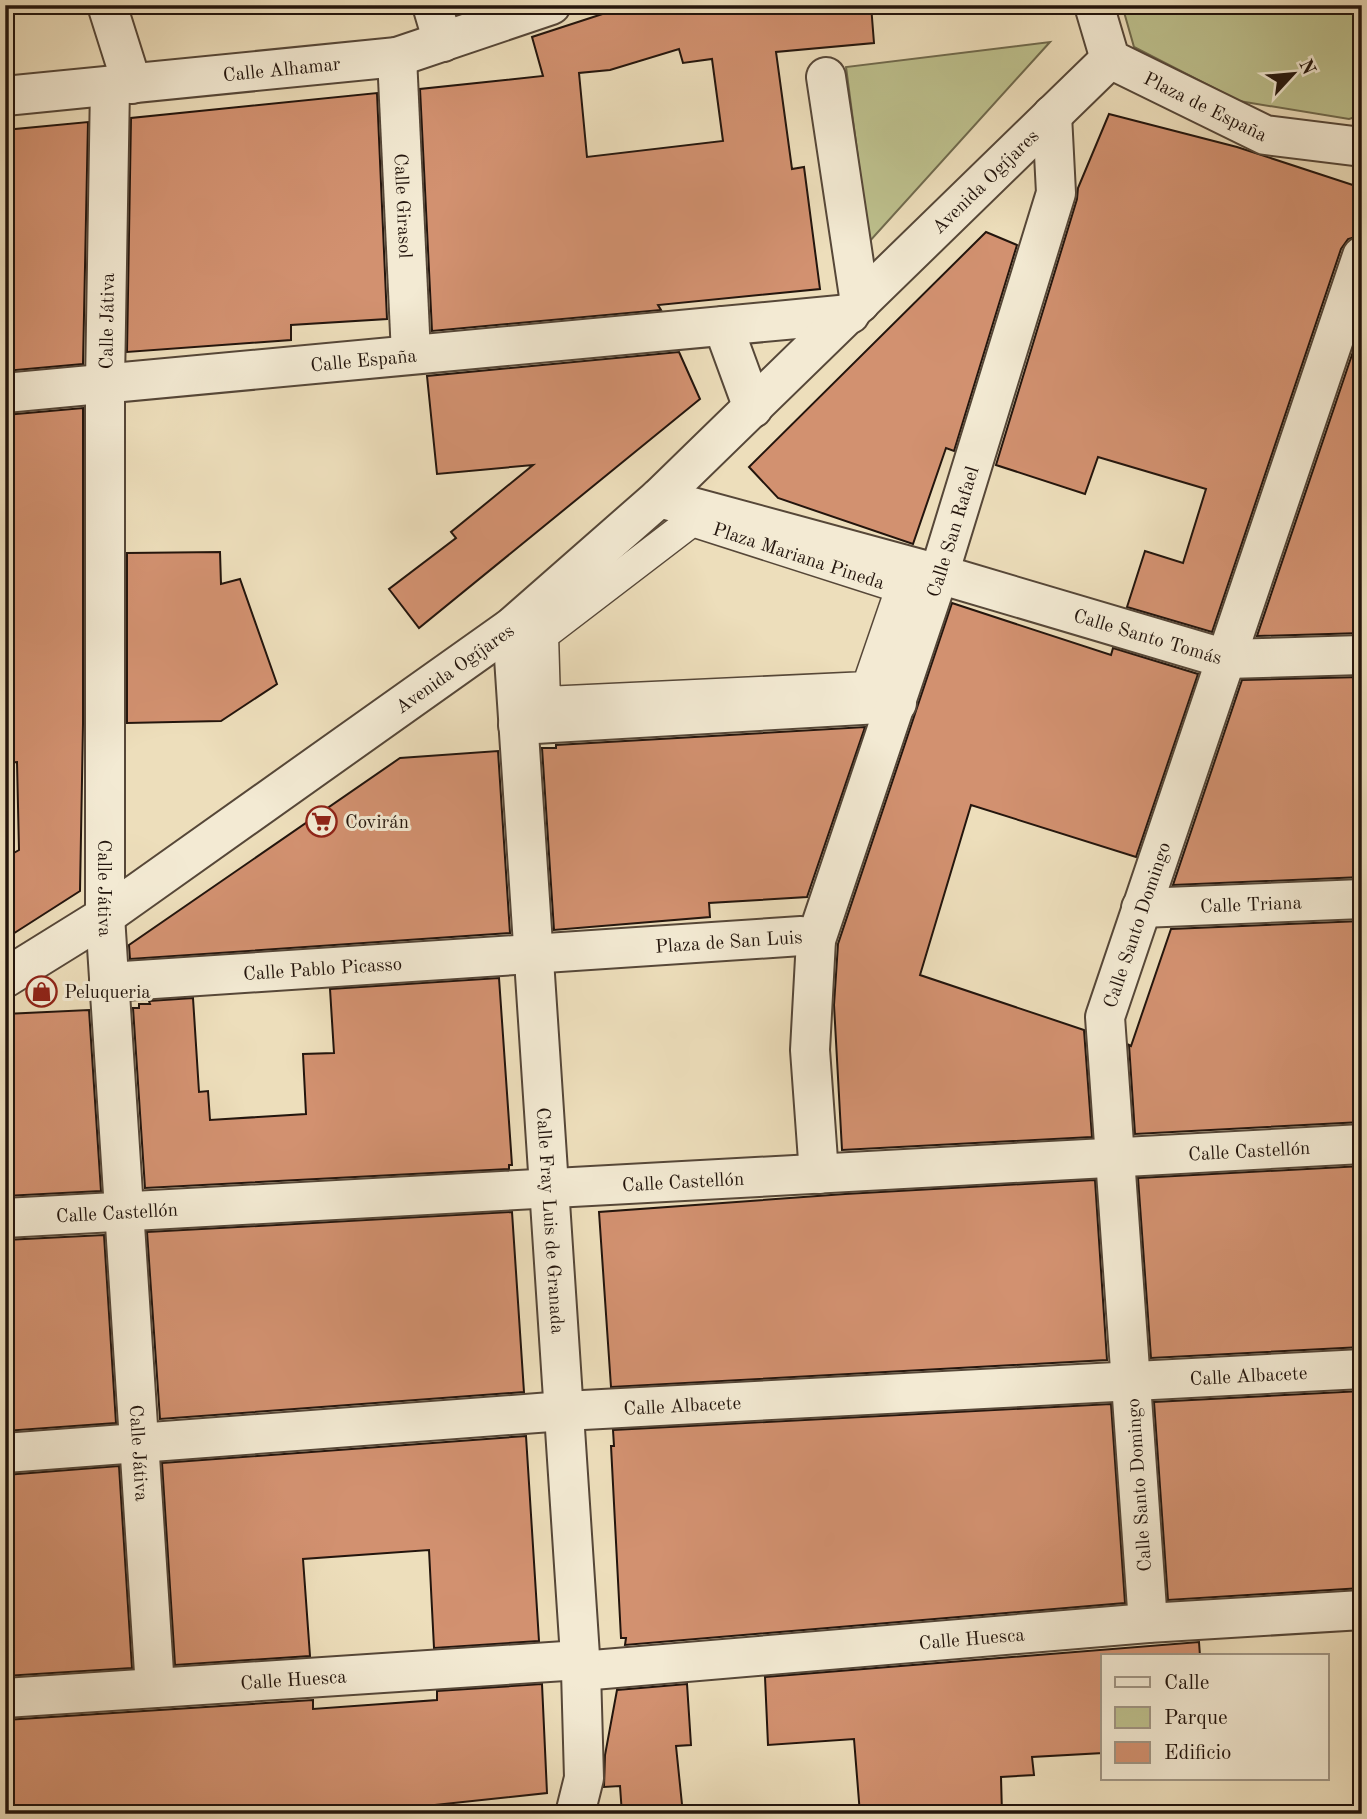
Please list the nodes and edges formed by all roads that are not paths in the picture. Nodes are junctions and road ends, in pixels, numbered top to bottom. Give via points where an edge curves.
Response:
1 (107, 5) edge
2 (432, 5) edge
3 (551, 5) edge
4 (1094, 5) edge
5 (443, 42) junction
6 (397, 57) junction
7 (1110, 59) junction
8 (826, 77) dead end
9 (121, 85) junction
10 (5, 96) edge
11 (1052, 115) junction
12 (1362, 147) edge
13 (1362, 256) edge
14 (855, 309) junction
15 (723, 326) junction
16 (411, 354) junction
17 (105, 383) junction
18 (5, 393) edge
19 (753, 408) junction
20 (659, 498) junction
21 (939, 574) junction
22 (512, 627) junction
23 (1362, 655) edge
24 (1226, 659) junction
25 (897, 703) junction
26 (532, 713) junction
27 (1362, 899) edge
28 (1141, 908) junction
29 (105, 916) junction
30 (816, 940) junction
31 (533, 952) junction
32 (5, 978) edge
33 (109, 982) junction
34 (1362, 1144) edge
35 (1115, 1158) junction
36 (819, 1174) junction
37 (549, 1189) junction
38 (124, 1212) junction
39 (5, 1218) edge
40 (1362, 1369) edge
41 (1131, 1381) junction
42 (564, 1411) junction
43 (139, 1443) junction
44 (5, 1453) edge
45 (1362, 1610) edge
46 (1148, 1623) junction
47 (580, 1666) junction
48 (155, 1688) junction
49 (5, 1698) edge
50 (575, 1814) edge

1 - 9 street, Calle Játiva
2 - 5 street
3 - 5 street, Calle Alhamar
4 - 7 street
5 - 6 street, Calle Alhamar
6 - 9 street, Calle Alhamar
6 - 16 street, Calle Girasol
7 - 11 street, Avenida Ogíjares
7 - 12 street, Plaza de España via 1265,135
8 - 14 street
9 - 10 street, Calle Alhamar
9 - 17 street, Calle Játiva
11 - 14 street, Avenida Ogíjares
11 - 21 street, Calle San Rafael via 1056,193
13 - 24 street, Calle Santo Domingo
14 - 15 street, Calle España
14 - 19 street, Avenida Ogíjares
15 - 16 street, Calle España
15 - 19 street
16 - 17 street, Calle España
17 - 18 street, Calle España
17 - 29 street, Calle Játiva
19 - 20 street, Avenida Ogíjares
20 - 21 street, Plaza Mariana Pineda
20 - 22 street, Avenida Ogíjares
21 - 24 street, Calle Santo Tomás
21 - 25 street, Calle San Rafael
22 - 26 street, Calle Fray Luis de Granada
22 - 29 street, Avenida Ogíjares
23 - 24 street, Calle Santo Tomás
24 - 28 street, Calle Santo Domingo
25 - 26 street
25 - 30 street, Calle San Rafael
26 - 26 street, Plaza Mariana Pineda via 867,687 901,588 692,522 543,635
26 - 31 street, Calle Fray Luis de Granada
27 - 28 street, Calle Triana
28 - 35 street, Calle Santo Domingo via 1105,1017
29 - 32 street, Avenida Ogíjares
29 - 33 street, Calle Játiva
30 - 31 street, Plaza de San Luis via 801,936
30 - 36 street, Plaza de San Luis via 810,1050
31 - 33 street, Calle Pablo Picasso
31 - 37 street, Calle Fray Luis de Granada
33 - 38 street, Calle Játiva
34 - 35 street, Calle Castellón
35 - 36 street, Calle Castellón
35 - 41 street, Calle Santo Domingo
36 - 37 street, Calle Castellón
37 - 38 street, Calle Castellón
37 - 42 street, Calle Fray Luis de Granada
38 - 39 street, Calle Castellón
38 - 43 street, Calle Játiva
40 - 41 street, Calle Albacete
41 - 42 street, Calle Albacete
41 - 46 street, Calle Santo Domingo
42 - 43 street, Calle Albacete
42 - 47 street, Calle Fray Luis de Granada
43 - 44 street, Calle Albacete
43 - 48 street, Calle Játiva
45 - 46 street, Calle Huesca
46 - 47 street, Calle Huesca
47 - 48 street, Calle Huesca
47 - 50 street, Calle Fray Luis de Granada via 584,1778
48 - 49 street, Calle Huesca

